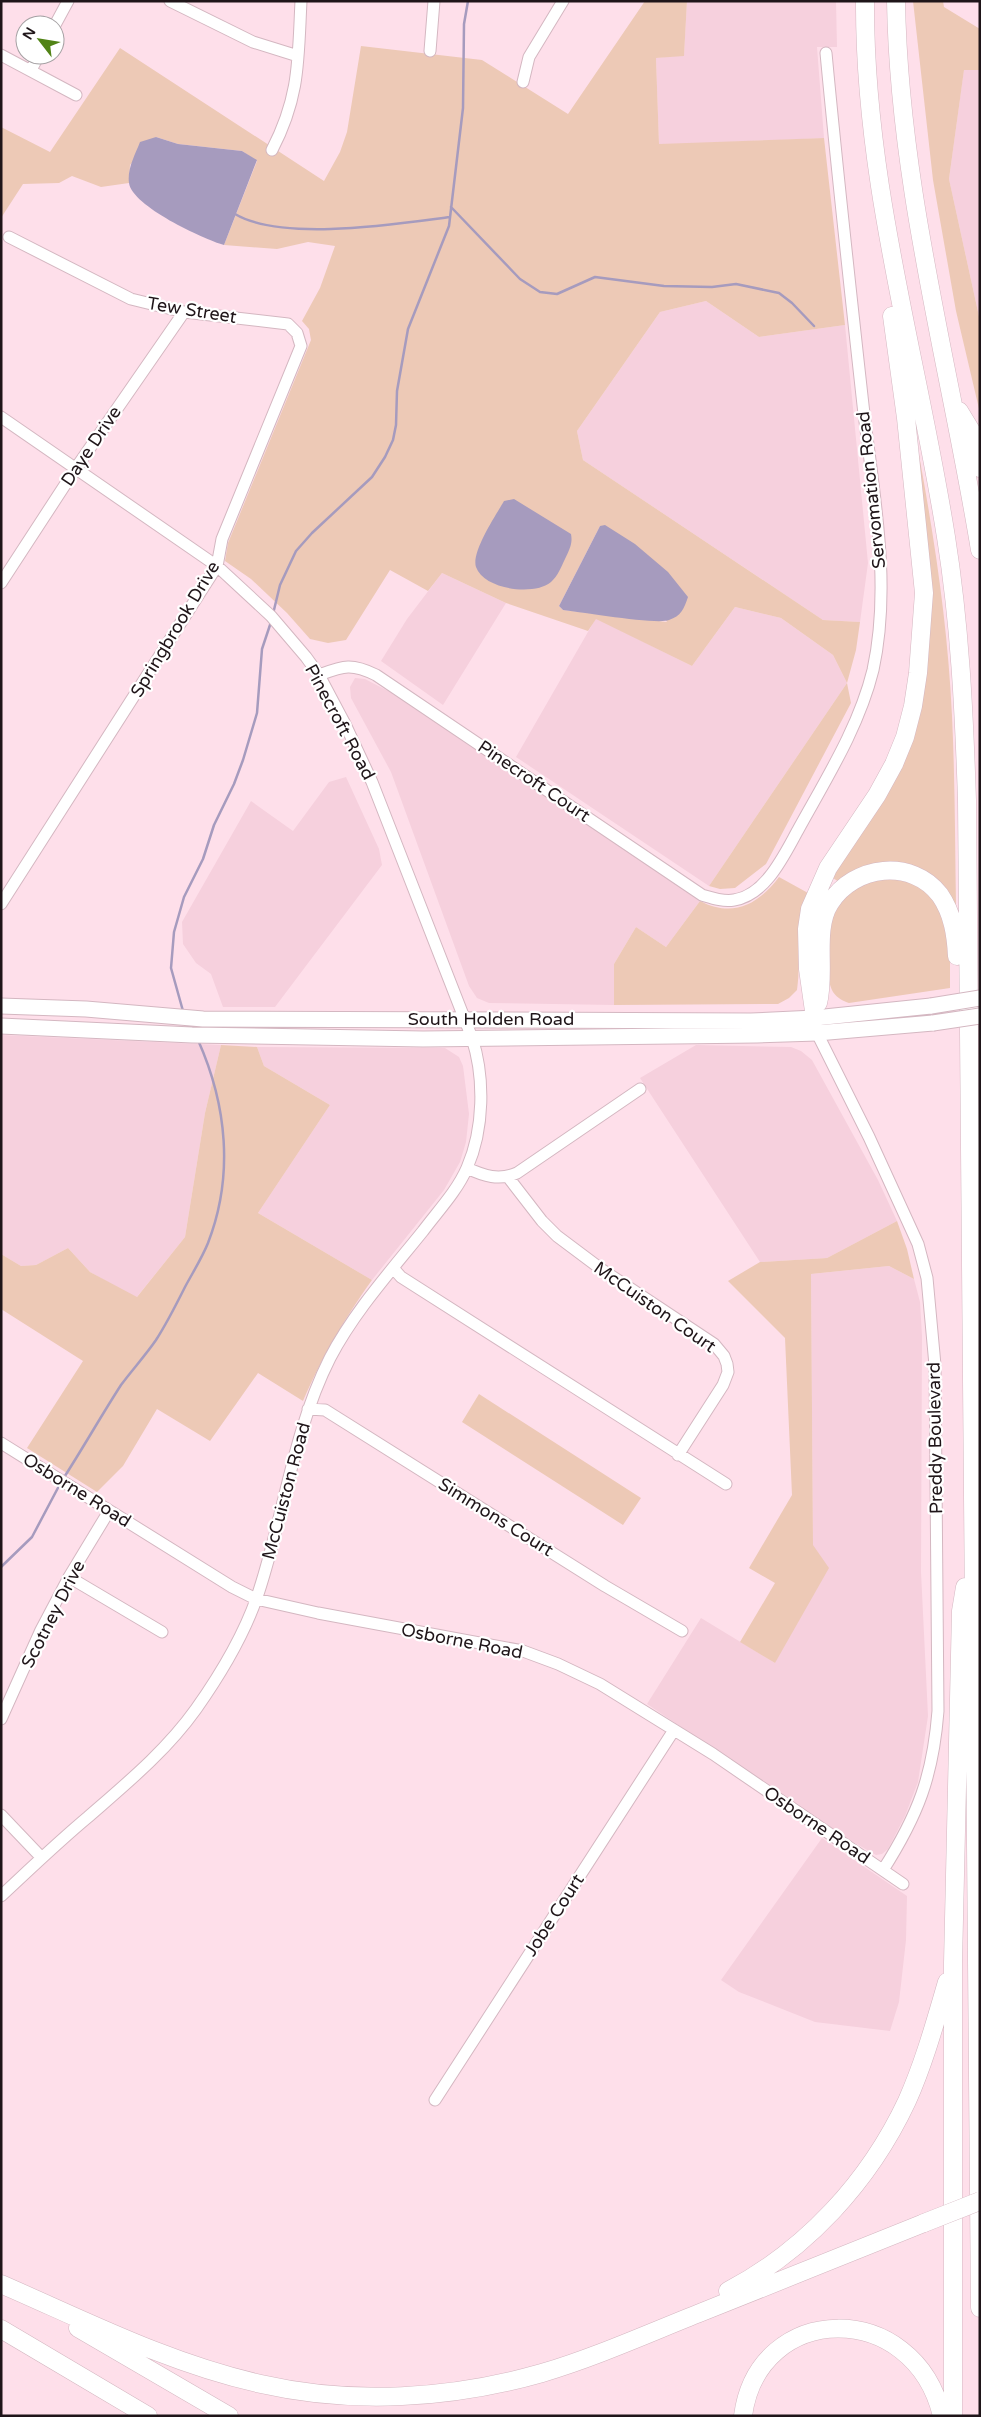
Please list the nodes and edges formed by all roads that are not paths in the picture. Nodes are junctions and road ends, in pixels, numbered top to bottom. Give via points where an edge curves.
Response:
1 (68, 1) edge
2 (170, 1) edge
3 (301, 1) edge
4 (434, 1) edge
5 (563, 1) edge
6 (865, 1) edge
7 (896, 1) edge
8 (60, 15) edge
9 (430, 51) dead end
10 (826, 53) dead end
11 (1, 55) edge
12 (298, 56) junction
13 (34, 65) edge
14 (31, 70) junction
15 (524, 82) dead end
16 (76, 95) dead end
17 (272, 150) dead end
18 (9, 237) dead end
19 (888, 243) junction
20 (184, 312) junction
21 (297, 332) joint
22 (952, 400) junction
23 (1, 417) edge
24 (76, 468) junction
25 (980, 468) edge
26 (980, 550) edge
27 (216, 566) junction
28 (1, 582) edge
29 (319, 675) junction
30 (749, 894) joint
31 (1, 904) edge
32 (980, 998) edge
33 (1, 1006) edge
34 (974, 1017) edge
35 (465, 1020) junction
36 (1, 1026) edge
37 (816, 1026) junction
38 (472, 1038) junction
39 (640, 1088) dead end
40 (467, 1168) junction
41 (508, 1177) junction
42 (393, 1268) junction
43 (308, 1408) junction
44 (1, 1443) edge
45 (678, 1455) junction
46 (726, 1484) dead end
47 (109, 1511) junction
48 (974, 1534) junction
49 (69, 1577) junction
50 (256, 1599) junction
51 (162, 1632) dead end
52 (682, 1632) dead end
53 (1, 1719) edge
54 (674, 1730) junction
55 (1, 1815) edge
56 (41, 1857) junction
57 (883, 1870) junction
58 (903, 1884) dead end
59 (1, 1896) edge
60 (953, 1963) junction
61 (434, 2100) dead end
62 (980, 2201) edge
63 (1, 2284) edge
64 (980, 2308) edge
65 (665, 2327) junction
66 (1, 2329) edge
67 (148, 2416) edge
68 (229, 2416) edge
69 (743, 2416) edge
70 (942, 2416) edge
71 (953, 2416) edge

1 - 8 street
2 - 12 street via 253,42
3 - 12 street
4 - 9 street
5 - 15 street via 529,56
6 - 19 highway via 869,102
7 - 22 highway via 902,110 910,178
10 - 30 street, Servomation Road via 880,555 879,632 866,695 844,743 782,860
11 - 14 street
12 - 17 street via 291,108
13 - 14 street
14 - 16 street
18 - 20 street, Tew Street via 132,299
19 - 34 highway via 938,494 956,607 968,800
19 - 37 highway via 886,274 906,418 924,594 918,673 905,737 894,764 828,868 810,910 808,969
20 - 21 street, Tew Street via 288,324
20 - 24 street, Daye Drive
21 - 27 street, Springbrook Drive via 301,346 222,539
22 - 25 highway via 973,434
22 - 26 highway
23 - 24 street, Pinecroft Road
24 - 27 street, Pinecroft Road
24 - 28 street, Daye Drive
27 - 29 street, Pinecroft Road via 271,616
27 - 31 street, Springbrook Drive
29 - 30 street, Pinecroft Court via 344,666 359,666 376,674 702,895 735,900
29 - 35 street, Pinecroft Road via 372,782
32 - 37 main road, South Holden Road, bridge
33 - 35 main road, South Holden Road via 203,1019
34 - 37 main road, South Holden Road, bridge via 933,1023
34 - 37 highway via 959,996 956,935 941,897 927,882 898,870 882,870 852,880 829,904 822,931 822,988
34 - 48 highway
35 - 37 main road, South Holden Road via 612,1018
35 - 38 street, Pinecroft Road
36 - 38 main road, South Holden Road via 192,1036
37 - 38 main road, South Holden Road
37 - 57 street, Preddy Boulevard via 918,1244 932,1310 937,1490 936,1740 921,1802
38 - 40 street, McCuiston Road via 478,1057 480,1110 477,1137
39 - 41 street
40 - 41 street via 495,1178
40 - 42 street, McCuiston Road via 443,1205
41 - 45 street, McCuiston Court via 557,1236 708,1340 724,1356 726,1378
42 - 43 street, McCuiston Road via 340,1340
42 - 45 street via 401,1277
43 - 50 street, McCuiston Road via 276,1536
43 - 52 street, Simmons Court via 325,1410
44 - 47 street, Osborne Road
45 - 46 street
47 - 49 street, Scotney Drive
47 - 50 street, Osborne Road
48 - 60 highway via 961,1612
48 - 64 highway
49 - 51 street
49 - 53 street, Scotney Drive
50 - 54 street, Osborne Road via 318,1614 523,1651 600,1684
50 - 56 street, McCuiston Road via 232,1652 176,1736 150,1763
54 - 57 street, Osborne Road
54 - 61 street, Jobe Court
55 - 56 street
56 - 59 street, McCuiston Road
57 - 58 street, Osborne Road
60 - 65 highway via 926,2052 906,2101 862,2178 804,2239 774,2262 745,2282 688,2310
60 - 71 highway
62 - 65 highway, bridge
63 - 65 highway via 135,2343 219,2374 263,2385 346,2395 392,2397 478,2388 543,2372
63 - 68 highway
66 - 67 highway
69 - 70 highway via 754,2382 773,2355 804,2335 846,2328 876,2334 908,2354 934,2389

